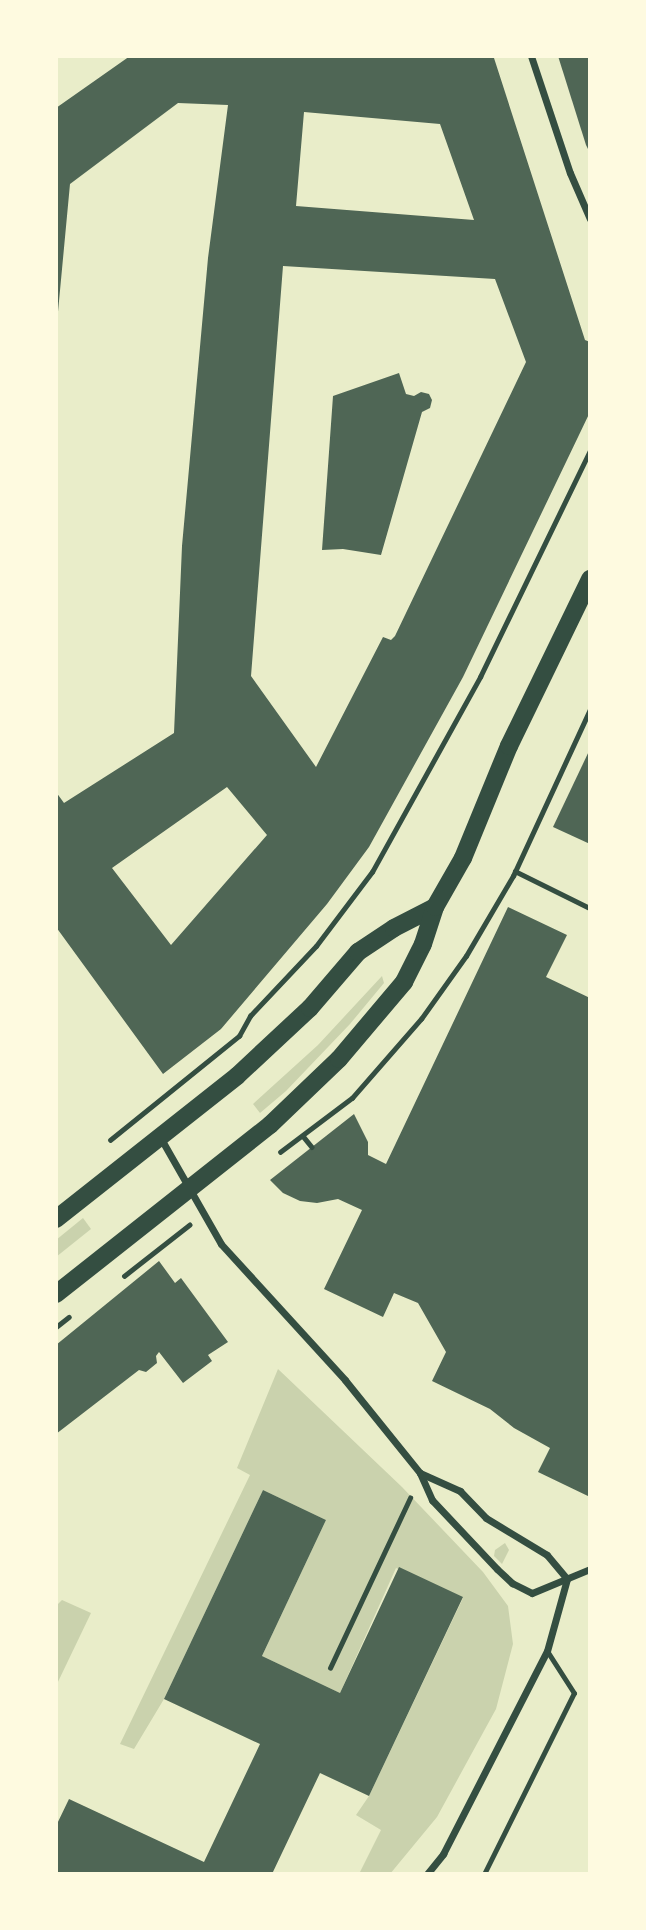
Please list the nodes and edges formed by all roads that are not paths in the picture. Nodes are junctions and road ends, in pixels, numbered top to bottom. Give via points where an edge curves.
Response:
1 (531, 56) edge
2 (590, 219) edge
3 (590, 579) edge
4 (590, 860) edge
5 (590, 874) edge
6 (435, 907) junction
7 (160, 1136) junction
8 (190, 1189) junction
9 (56, 1219) edge
10 (56, 1294) edge
11 (420, 1473) junction
12 (590, 1569) edge
13 (567, 1579) junction
14 (547, 1651) junction
15 (427, 1874) edge
16 (484, 1874) edge

1 - 2 street
3 - 6 main road via 509,747 463,858
4 - 5 lane
6 - 7 main road via 358,952 277,1041
6 - 8 main road via 404,982 339,1059 260,1133
7 - 8 street
7 - 9 main road
8 - 10 main road
8 - 11 street via 221,1244 345,1380
11 - 13 street via 460,1491 486,1518 547,1555
11 - 13 street via 432,1500 512,1583 533,1592
12 - 13 street
13 - 14 street
14 - 15 street via 443,1854
14 - 16 lane via 574,1693

